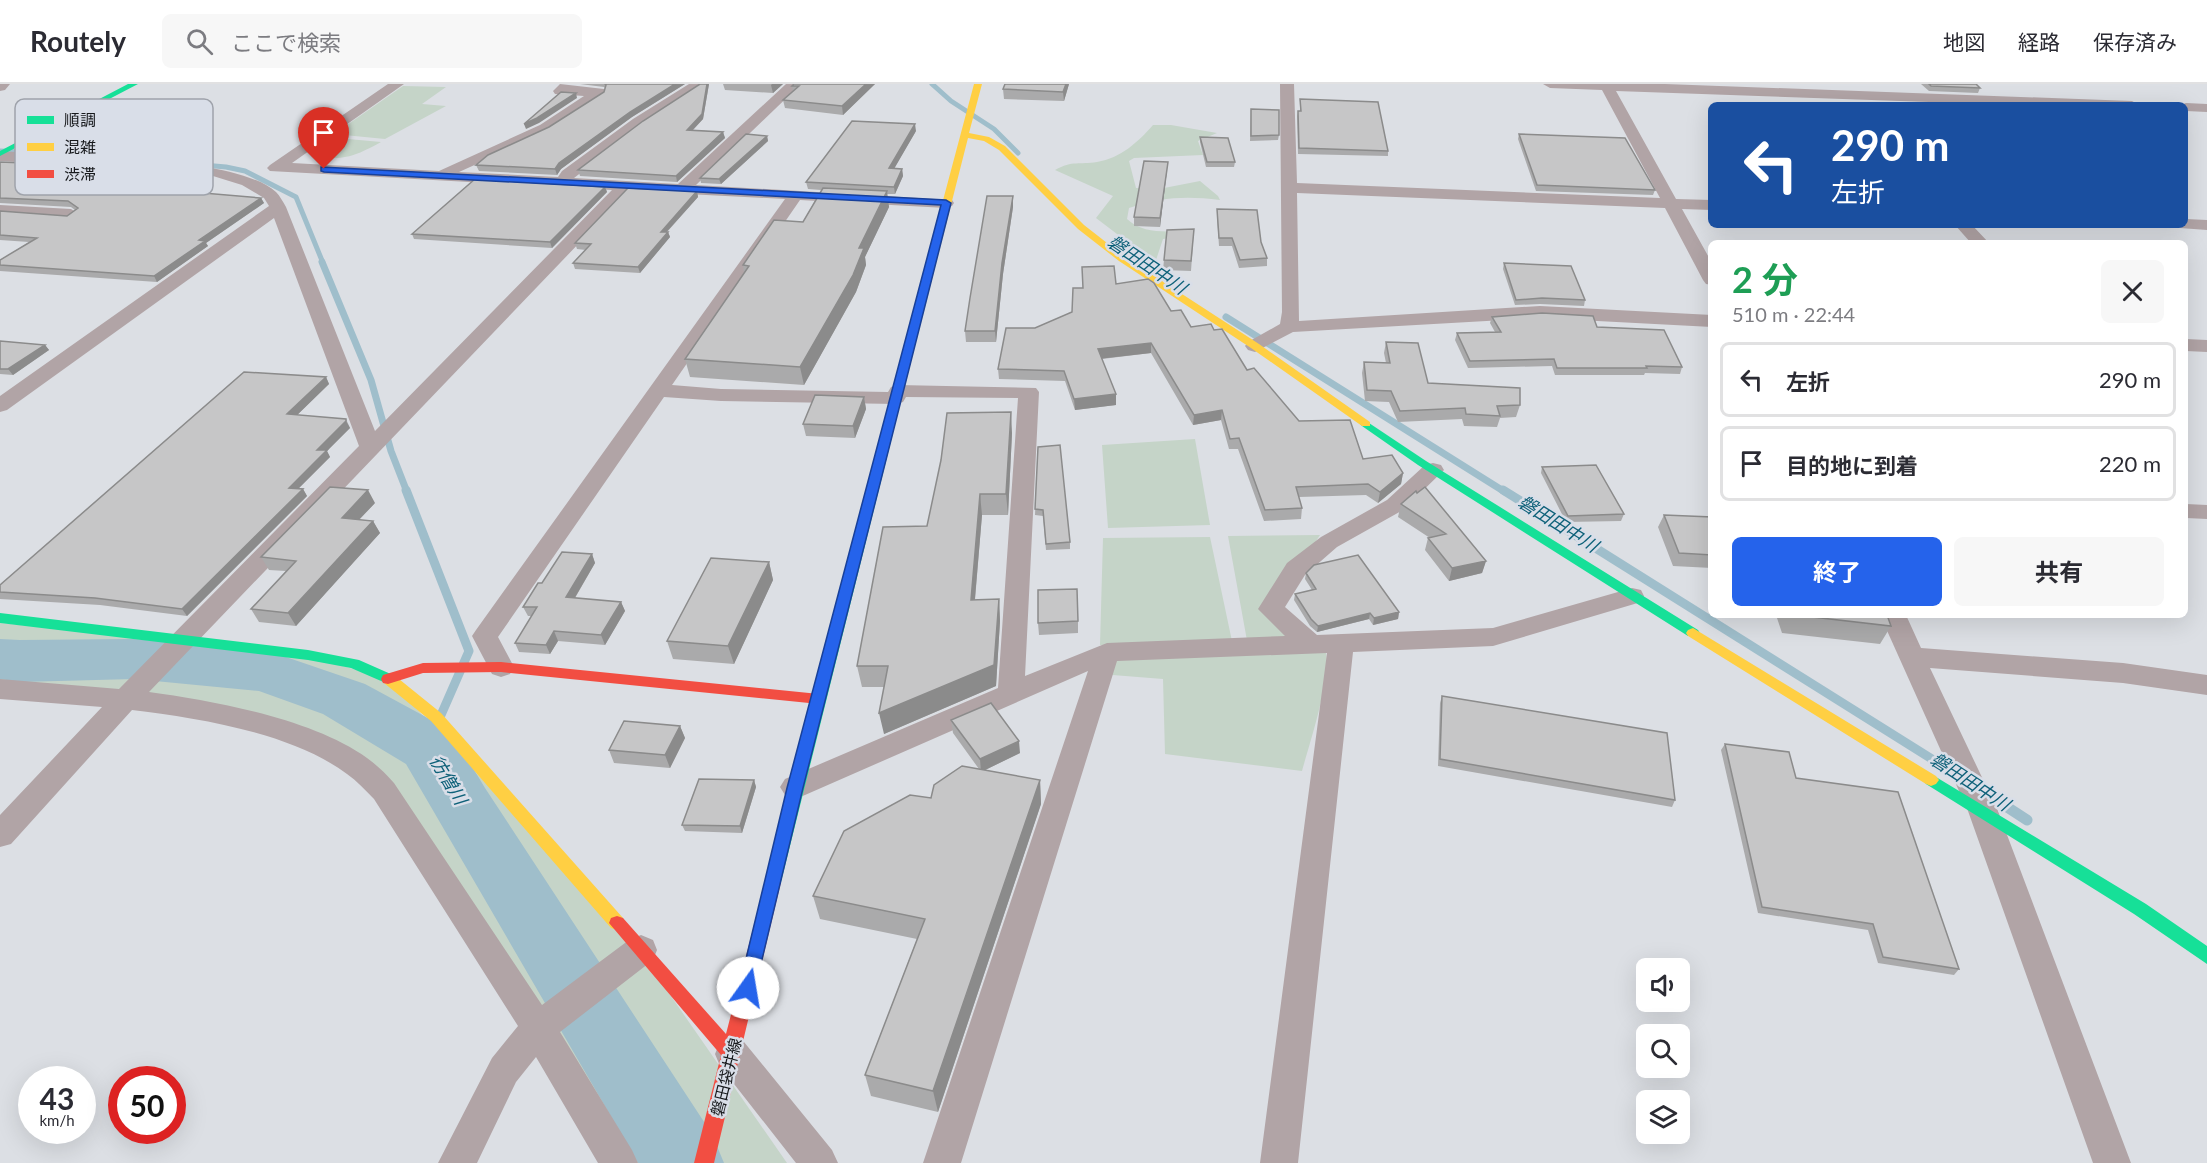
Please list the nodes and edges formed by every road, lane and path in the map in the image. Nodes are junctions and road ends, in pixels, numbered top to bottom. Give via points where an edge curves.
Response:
1 (134, 84) edge
2 (397, 84) edge
3 (569, 84) edge
4 (698, 84) edge
5 (794, 84) edge
6 (978, 84) edge
7 (1287, 84) edge
8 (1551, 84) edge
9 (1607, 86) junction
10 (1711, 87) edge
11 (106, 99) edge
12 (2062, 102) edge
13 (2188, 107) edge
14 (2207, 108) edge
15 (965, 135) junction
16 (15, 147) edge
17 (0, 155) edge
18 (15, 156) edge
19 (278, 167) junction
20 (213, 172) edge
21 (440, 175) junction
22 (248, 182) junction
23 (564, 182) junction
24 (625, 186) junction
25 (1290, 188) junction
26 (681, 190) junction
27 (795, 196) junction
28 (946, 203) junction
29 (1671, 204) junction
30 (1708, 205) edge
31 (278, 207) junction
32 (0, 210) edge
33 (71, 214) edge
34 (2188, 224) edge
35 (2207, 225) edge
36 (1966, 228) edge
37 (1977, 240) edge
38 (1708, 273) edge
39 (1708, 321) edge
40 (1289, 327) junction
41 (2188, 345) edge
42 (1255, 346) junction
43 (2207, 346) edge
44 (658, 390) junction
45 (897, 394) junction
46 (0, 405) edge
47 (371, 449) junction
48 (1433, 470) junction
49 (2188, 511) edge
50 (2207, 512) edge
51 (1632, 596) junction
52 (0, 618) edge
53 (1894, 618) edge
54 (187, 639) junction
55 (1326, 643) junction
56 (1107, 652) junction
57 (1913, 657) junction
58 (501, 668) junction
59 (389, 679) junction
60 (2207, 685) edge
61 (0, 688) edge
62 (1011, 693) junction
63 (819, 699) junction
64 (125, 700) junction
65 (795, 788) junction
66 (1983, 811) junction
67 (0, 835) edge
68 (641, 950) junction
69 (2207, 956) edge
70 (538, 1028) junction
71 (732, 1054) junction
72 (457, 1163) edge
73 (619, 1163) edge
74 (704, 1163) edge
75 (819, 1163) edge
76 (942, 1163) edge
77 (1280, 1163) edge
78 (2112, 1163) edge

1 - 11 street
2 - 19 street
3 - 21 street via 560,91 599,92 544,128
4 - 23 street via 638,122 568,174
5 - 26 street
6 - 15 street, 磐田袋井線
7 - 25 street
8 - 9 street
9 - 10 street
9 - 29 street
10 - 12 street
13 - 14 street
15 - 28 street, 磐田袋井線
15 - 42 street via 986,139 1002,148 1097,240
16 - 17 street
17 - 18 street
19 - 21 street
19 - 22 street
20 - 22 street
21 - 23 street
22 - 31 street via 270,195
23 - 24 street
24 - 26 street
24 - 47 street
25 - 29 street
25 - 40 street
26 - 27 street
27 - 28 street
27 - 44 street
28 - 45 street, 磐田袋井線
29 - 30 street
29 - 38 street
31 - 46 street
31 - 47 street
32 - 33 street
34 - 35 street
36 - 37 street
39 - 40 street via 1540,312
40 - 42 street
41 - 43 street
42 - 48 street
44 - 45 street via 721,395
44 - 58 street via 485,636
45 - 62 street via 1029,392
45 - 63 street, 磐田袋井線
47 - 54 street
48 - 51 street
48 - 55 street via 1395,506 1329,542 1296,569 1271,609
49 - 50 street
51 - 55 street via 1493,637
51 - 66 street
52 - 54 street
53 - 57 street
54 - 59 street via 331,659
54 - 64 street
55 - 56 street
55 - 77 street
56 - 62 street
56 - 76 street
57 - 60 street via 2114,672
57 - 66 street
58 - 59 street via 423,668
58 - 63 street
59 - 68 street via 436,717
61 - 64 street
62 - 65 street
63 - 65 street, 磐田袋井線
64 - 67 street
64 - 70 street via 235,717 300,737 353,762 384,791
65 - 71 street, 磐田袋井線
66 - 69 street via 2140,909
66 - 78 street
68 - 70 street
68 - 71 street
70 - 72 street via 504,1070
70 - 73 street
71 - 74 street, 磐田袋井線
71 - 75 street

